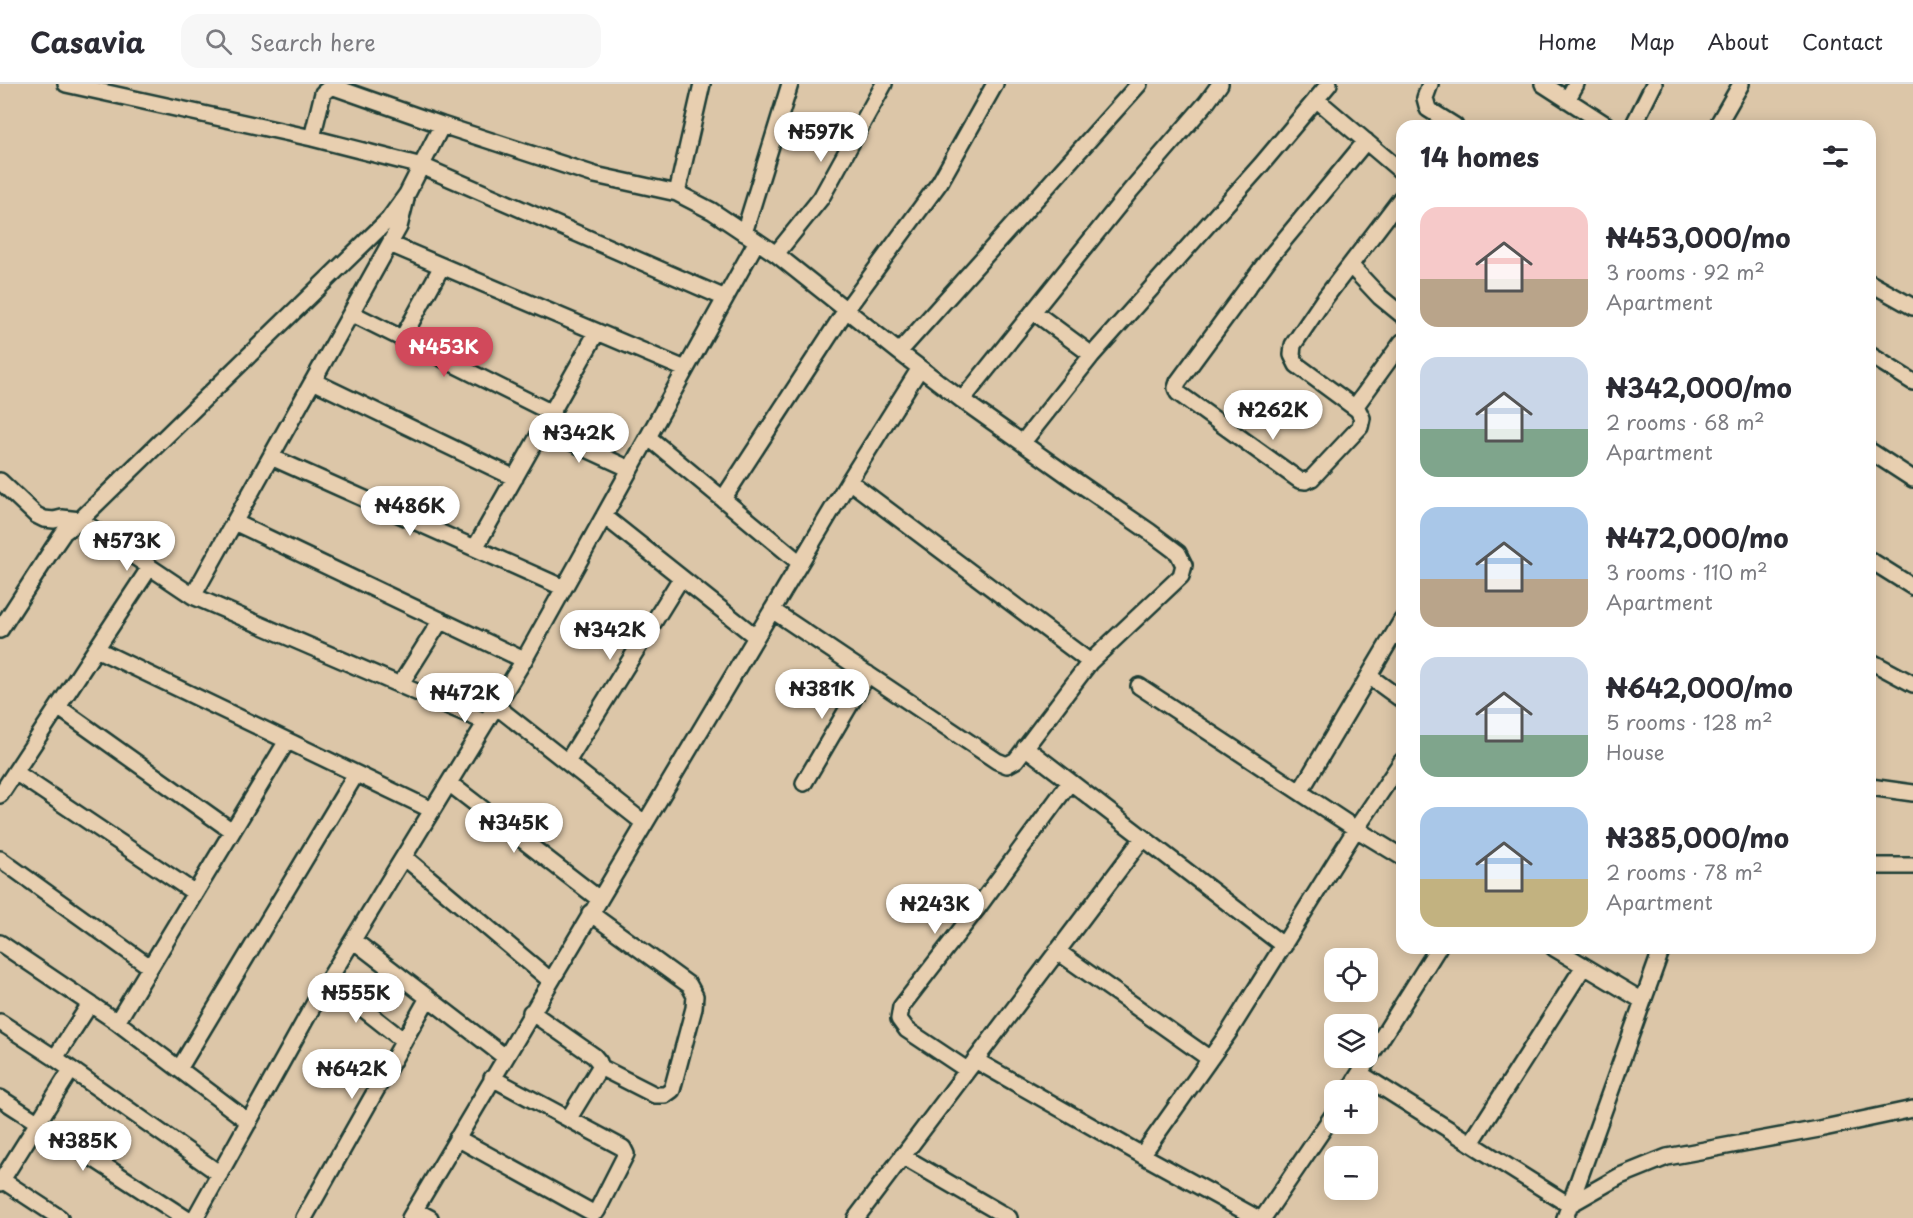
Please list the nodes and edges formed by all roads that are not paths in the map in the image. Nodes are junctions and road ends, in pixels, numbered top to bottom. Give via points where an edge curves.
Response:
1 (66, 84) edge
2 (702, 84) edge
3 (790, 84) edge
4 (884, 84) edge
5 (995, 84) edge
6 (1139, 84) edge
7 (1220, 84) edge
8 (1329, 84) edge
9 (1430, 84) edge
10 (1543, 84) edge
11 (1576, 84) edge
12 (1654, 84) edge
13 (1741, 84) edge
14 (1316, 99) junction
15 (1568, 100) junction
16 (1445, 120) edge
17 (1599, 120) edge
18 (1636, 120) edge
19 (1720, 120) edge
20 (441, 125) junction
21 (312, 138) junction
22 (1366, 141) junction
23 (422, 166) junction
24 (1396, 167) edge
25 (677, 193) junction
26 (407, 194) junction
27 (1396, 205) edge
28 (751, 237) junction
29 (390, 244) junction
30 (776, 254) junction
31 (1350, 265) junction
32 (442, 266) junction
33 (1876, 286) edge
34 (725, 298) junction
35 (1913, 307) edge
36 (846, 310) junction
37 (1396, 310) edge
38 (1034, 312) junction
39 (351, 313) junction
40 (597, 332) junction
41 (402, 339) junction
42 (1396, 350) edge
43 (899, 352) junction
44 (1092, 355) junction
45 (1876, 359) edge
46 (920, 368) junction
47 (686, 369) junction
48 (313, 381) junction
49 (1913, 382) edge
50 (963, 400) junction
51 (1354, 407) junction
52 (552, 413) junction
53 (543, 429) junction
54 (648, 437) junction
55 (1023, 442) junction
56 (1876, 456) edge
57 (271, 457) junction
58 (630, 469) junction
59 (515, 478) junction
60 (1913, 479) edge
61 (0, 481) edge
62 (849, 481) junction
63 (723, 499) junction
64 (604, 516) junction
65 (80, 520) junction
66 (234, 522) junction
67 (475, 548) junction
68 (800, 563) junction
69 (1876, 564) edge
70 (150, 567) junction
71 (681, 578) junction
72 (1913, 587) edge
73 (564, 588) junction
74 (193, 596) junction
75 (772, 610) junction
76 (441, 620) junction
77 (0, 630) edge
78 (1396, 630) edge
79 (756, 637) junction
80 (96, 649) junction
81 (524, 660) junction
82 (1090, 662) junction
83 (1876, 664) edge
84 (868, 674) junction
85 (1369, 676) junction
86 (1913, 684) edge
87 (400, 685) junction
88 (1139, 686) dead end
89 (1396, 696) edge
90 (496, 706) junction
91 (58, 707) junction
92 (486, 722) junction
93 (287, 741) junction
94 (1030, 750) junction
95 (567, 762) junction
96 (1396, 770) edge
97 (15, 772) junction
98 (356, 774) junction
99 (1064, 777) junction
100 (449, 783) junction
101 (804, 783) dead end
102 (1876, 789) edge
103 (1300, 792) junction
104 (1913, 793) edge
105 (0, 795) edge
106 (432, 810) junction
107 (644, 823) junction
108 (1356, 830) junction
109 (232, 831) junction
110 (1143, 838) junction
111 (1396, 853) edge
112 (404, 857) junction
113 (0, 859) edge
114 (1876, 866) edge
115 (1913, 866) edge
116 (195, 893) junction
117 (598, 899) junction
118 (590, 913) junction
119 (353, 940) junction
120 (0, 943) edge
121 (1284, 946) junction
122 (1057, 951) junction
123 (1434, 954) edge
124 (1564, 954) edge
125 (1660, 954) edge
126 (1584, 966) junction
127 (150, 967) junction
128 (550, 980) junction
129 (328, 981) junction
130 (428, 998) junction
131 (1643, 1001) junction
132 (90, 1004) junction
133 (531, 1012) junction
134 (0, 1022) edge
135 (117, 1022) junction
136 (404, 1041) junction
137 (505, 1057) junction
138 (55, 1058) junction
139 (1210, 1059) junction
140 (971, 1065) junction
141 (600, 1067) junction
142 (179, 1069) junction
143 (72, 1070) junction
144 (1360, 1074) junction
145 (492, 1078) junction
146 (1356, 1080) edge
147 (0, 1098) edge
148 (1913, 1108) edge
149 (568, 1118) junction
150 (249, 1122) junction
151 (38, 1124) junction
152 (1324, 1128) edge
153 (457, 1138) junction
154 (1471, 1143) junction
155 (1142, 1155) junction
156 (902, 1156) junction
157 (220, 1174) junction
158 (1, 1181) edge
159 (1567, 1211) edge
160 (412, 1214) edge
161 (60, 1218) edge
162 (185, 1218) edge
163 (195, 1218) edge
164 (304, 1218) edge
165 (430, 1218) edge
166 (856, 1218) edge
167 (1009, 1218) edge
168 (1257, 1218) edge
169 (1263, 1218) edge

1 - 21 street
2 - 25 street
3 - 28 street
4 - 30 street via 821,198
5 - 36 street via 940,182
6 - 43 street
7 - 38 street
8 - 14 street
9 - 16 street via 1425,98 1428,109
10 - 15 street
11 - 15 street
12 - 18 street
13 - 19 street
14 - 22 street
14 - 44 street
15 - 17 street
20 - 21 street via 334,87 323,93
20 - 23 street
20 - 25 street via 595,175
21 - 23 street
22 - 24 street
22 - 51 street via 1270,257 1176,388 1299,480 1306,481 1360,426 1362,418
23 - 26 street
23 - 34 street
25 - 28 street
26 - 29 street via 399,227
26 - 65 street via 388,219
27 - 31 street
28 - 30 street
28 - 34 street
29 - 32 street
29 - 39 street
30 - 36 street
31 - 37 street
31 - 51 street via 1293,345 1292,355 1297,365
32 - 40 street
32 - 41 street
33 - 35 street
34 - 47 street
36 - 43 street
36 - 63 street
38 - 44 street
38 - 50 street
39 - 41 street
39 - 48 street
40 - 47 street
40 - 52 street
41 - 52 street
42 - 51 street
43 - 46 street
44 - 55 street
45 - 49 street
46 - 50 street
46 - 62 street
47 - 54 street
48 - 57 street
48 - 59 street
50 - 55 street
52 - 53 street
53 - 58 street
53 - 59 street
54 - 58 street
54 - 63 street
55 - 82 street via 1178,553 1184,565 1181,576
56 - 60 street
57 - 66 street
57 - 67 street
58 - 64 street
59 - 67 street
61 - 65 street via 44,519
62 - 68 street
62 - 82 street
63 - 68 street
64 - 71 street
64 - 73 street
65 - 70 street
65 - 77 street via 52,548
66 - 74 street
66 - 76 street
67 - 73 street
68 - 75 street
69 - 72 street
70 - 74 street
70 - 80 street
71 - 79 street
71 - 95 street
73 - 81 street
74 - 87 street
75 - 79 street
75 - 84 street
76 - 81 street
76 - 87 street
78 - 85 street
79 - 107 street
80 - 91 street
80 - 93 street
81 - 90 street
82 - 94 street
83 - 86 street
84 - 94 street via 997,761 1007,765
84 - 101 street
85 - 89 street
85 - 103 street
87 - 92 street
88 - 103 street
90 - 92 street
90 - 95 street
91 - 97 street
91 - 109 street
92 - 100 street
93 - 98 street
93 - 109 street
94 - 99 street
95 - 107 street
96 - 108 street
97 - 105 street
97 - 116 street
98 - 106 street
98 - 142 street
99 - 110 street
99 - 140 street via 975,910 901,1007 899,1018 908,1030
100 - 106 street
100 - 117 street
102 - 104 street
103 - 108 street
106 - 112 street
107 - 117 street
108 - 111 street
108 - 121 street
109 - 116 street
110 - 121 street
110 - 122 street
112 - 119 street
112 - 128 street
113 - 127 street
114 - 115 street
116 - 127 street
117 - 118 street
118 - 128 street
118 - 141 street via 689,985 695,996 672,1089 665,1095 655,1095
119 - 129 street
119 - 130 street
120 - 132 street
121 - 139 street
122 - 139 street
122 - 140 street
123 - 144 street
124 - 126 street
125 - 131 street
126 - 131 street
126 - 154 street
127 - 135 street
128 - 133 street
129 - 136 street
129 - 150 street
130 - 136 street
130 - 137 street
131 - 159 street
132 - 135 street
132 - 138 street
133 - 137 street
133 - 141 street via 594,1056
134 - 138 street
135 - 142 street
136 - 164 street
137 - 145 street
138 - 143 street
139 - 155 street
140 - 155 street
140 - 156 street
141 - 149 street
142 - 150 street
143 - 151 street
143 - 157 street
144 - 146 street
144 - 154 street
145 - 149 street
145 - 153 street
147 - 151 street
148 - 159 street via 1667,1157 1620,1176
149 - 153 street via 626,1151 593,1213
150 - 157 street
151 - 158 street
151 - 162 street
152 - 169 street
153 - 160 street
154 - 159 street
155 - 168 street
156 - 166 street
156 - 167 street
157 - 163 street
158 - 161 street
160 - 165 street

